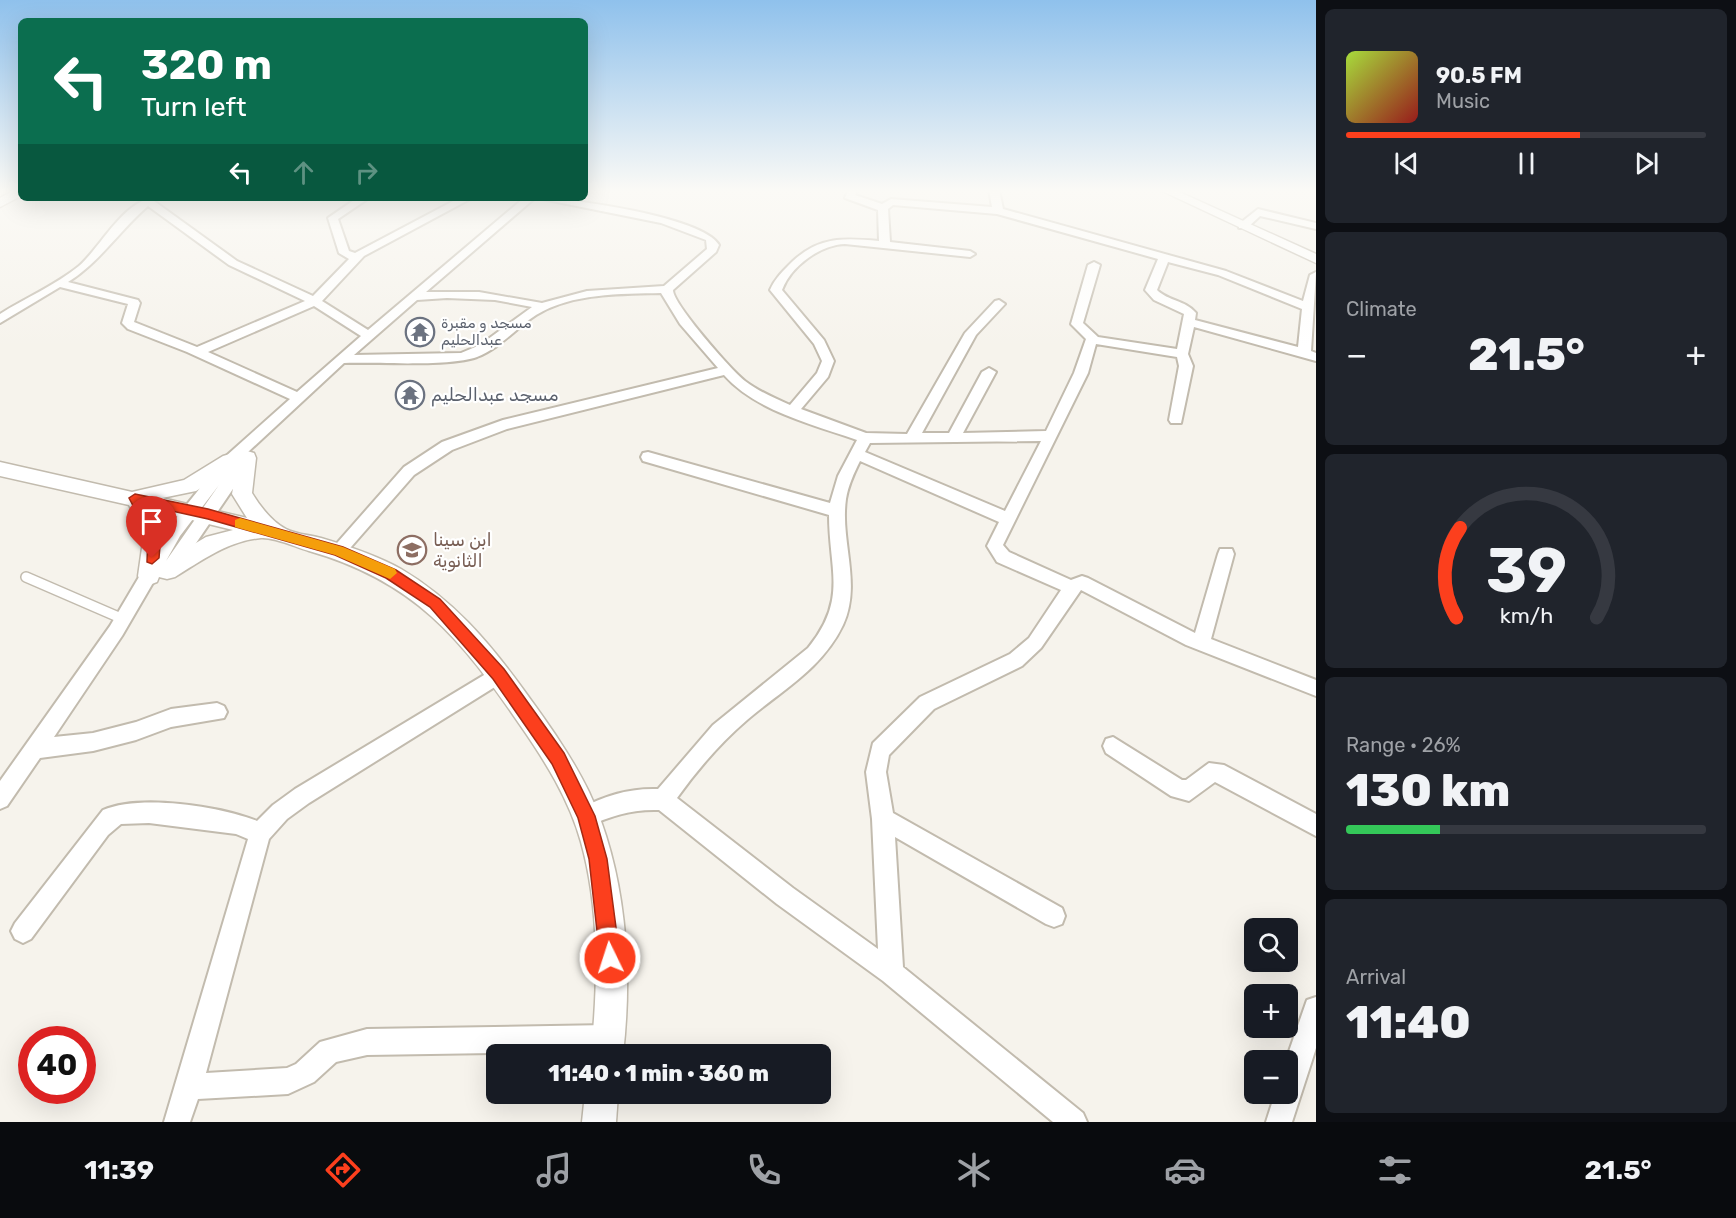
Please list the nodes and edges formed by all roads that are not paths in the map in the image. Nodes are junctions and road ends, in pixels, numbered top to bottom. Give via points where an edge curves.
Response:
1 (105, 242) edge
2 (206, 242) edge
3 (341, 242) edge
4 (382, 242) edge
5 (477, 242) edge
6 (712, 242) edge
7 (835, 242) edge
8 (860, 242) edge
9 (1114, 242) edge
10 (1279, 242) edge
11 (885, 245) joint
12 (970, 254) dead end
13 (1165, 256) junction
14 (354, 257) junction
15 (1316, 259) edge
16 (1094, 265) dead end
17 (1316, 275) edge
18 (61, 284) junction
19 (667, 290) junction
20 (415, 297) junction
21 (315, 301) junction
22 (999, 304) dead end
23 (542, 306) junction
24 (1309, 308) junction
25 (0, 319) edge
26 (1189, 322) junction
27 (369, 335) junction
28 (1094, 340) junction
29 (197, 352) junction
30 (1182, 354) junction
31 (1310, 355) edge
32 (341, 359) junction
33 (726, 370) junction
34 (989, 372) dead end
35 (298, 397) junction
36 (792, 411) junction
37 (1176, 420) dead end
38 (954, 436) junction
39 (1052, 436) junction
40 (912, 438) junction
41 (861, 446) junction
42 (648, 458) dead end
43 (239, 459) junction
44 (0, 469) edge
45 (131, 497) junction
46 (837, 511) junction
47 (199, 512) junction
48 (1008, 519) junction
49 (273, 533) junction
50 (338, 551) junction
51 (1226, 554) dead end
52 (158, 573) junction
53 (26, 577) dead end
54 (1072, 588) junction
55 (119, 625) junction
56 (1201, 644) junction
57 (499, 674) junction
58 (1316, 688) edge
59 (218, 712) dead end
60 (1113, 746) dead end
61 (34, 749) junction
62 (0, 799) edge
63 (663, 800) junction
64 (586, 816) junction
65 (883, 819) junction
66 (1316, 825) edge
67 (260, 833) junction
68 (1054, 916) dead end
69 (23, 931) dead end
70 (891, 973) junction
71 (1316, 1009) edge
72 (487, 1044) edge
73 (607, 1044) edge
74 (189, 1087) junction
75 (601, 1104) edge
76 (177, 1122) edge
77 (599, 1122) edge
78 (1074, 1122) edge
79 (1279, 1122) edge

1 - 18 street via 83,268
2 - 21 street via 262,279
3 - 14 street via 344,253
4 - 14 street
5 - 20 street
6 - 19 street via 712,250
7 - 36 street via 820,244 779,282 777,293 820,343 828,361 823,374
8 - 11 street
9 - 13 street
10 - 15 street
11 - 12 street
13 - 24 street via 1222,273
13 - 26 street via 1150,290 1186,309
14 - 21 street
16 - 28 street via 1077,324
17 - 24 street
18 - 25 street
18 - 29 street via 134,303 128,323
19 - 23 street via 567,298
19 - 33 street via 684,321
20 - 23 street via 468,293
20 - 27 street
21 - 27 street
21 - 29 street
22 - 40 street via 971,333
23 - 32 street via 470,355
24 - 31 street
26 - 30 street
26 - 31 street
27 - 32 street
28 - 30 street
28 - 39 street
29 - 35 street
30 - 37 street via 1186,366
32 - 35 street
33 - 36 street via 752,393
33 - 50 street via 503,425 447,446 409,471
34 - 38 street
35 - 43 street via 262,430
36 - 41 street
38 - 39 street
38 - 40 street
39 - 48 street
40 - 41 street
41 - 46 street via 842,487
41 - 48 street
42 - 46 street
43 - 45 street via 189,486
43 - 47 street
43 - 49 street via 245,501
44 - 45 street
45 - 47 street
45 - 52 street via 154,534
46 - 63 street via 843,596 834,624 783,682 730,722 692,760
47 - 49 street
47 - 52 street
48 - 54 street via 996,551
49 - 50 street
49 - 52 street via 213,543
50 - 57 street via 391,574 435,603
51 - 56 street
52 - 55 street
53 - 55 lane
54 - 56 street via 1083,583
54 - 65 street via 1041,634 1016,660 927,703 891,736 876,761
55 - 61 street
56 - 58 street
57 - 64 street via 558,759
57 - 67 street via 302,796
59 - 61 street via 171,718 93,742
60 - 66 street via 1178,789 1189,791 1209,773 1217,772
61 - 62 street
63 - 64 street via 637,799
63 - 70 street
64 - 73 street via 598,859 610,940
65 - 68 street
65 - 70 street
67 - 69 street via 236,823 148,812 110,817
67 - 74 street
70 - 78 street
71 - 79 street
72 - 74 street via 367,1042 329,1051 305,1073 288,1081
74 - 76 street
75 - 77 street

